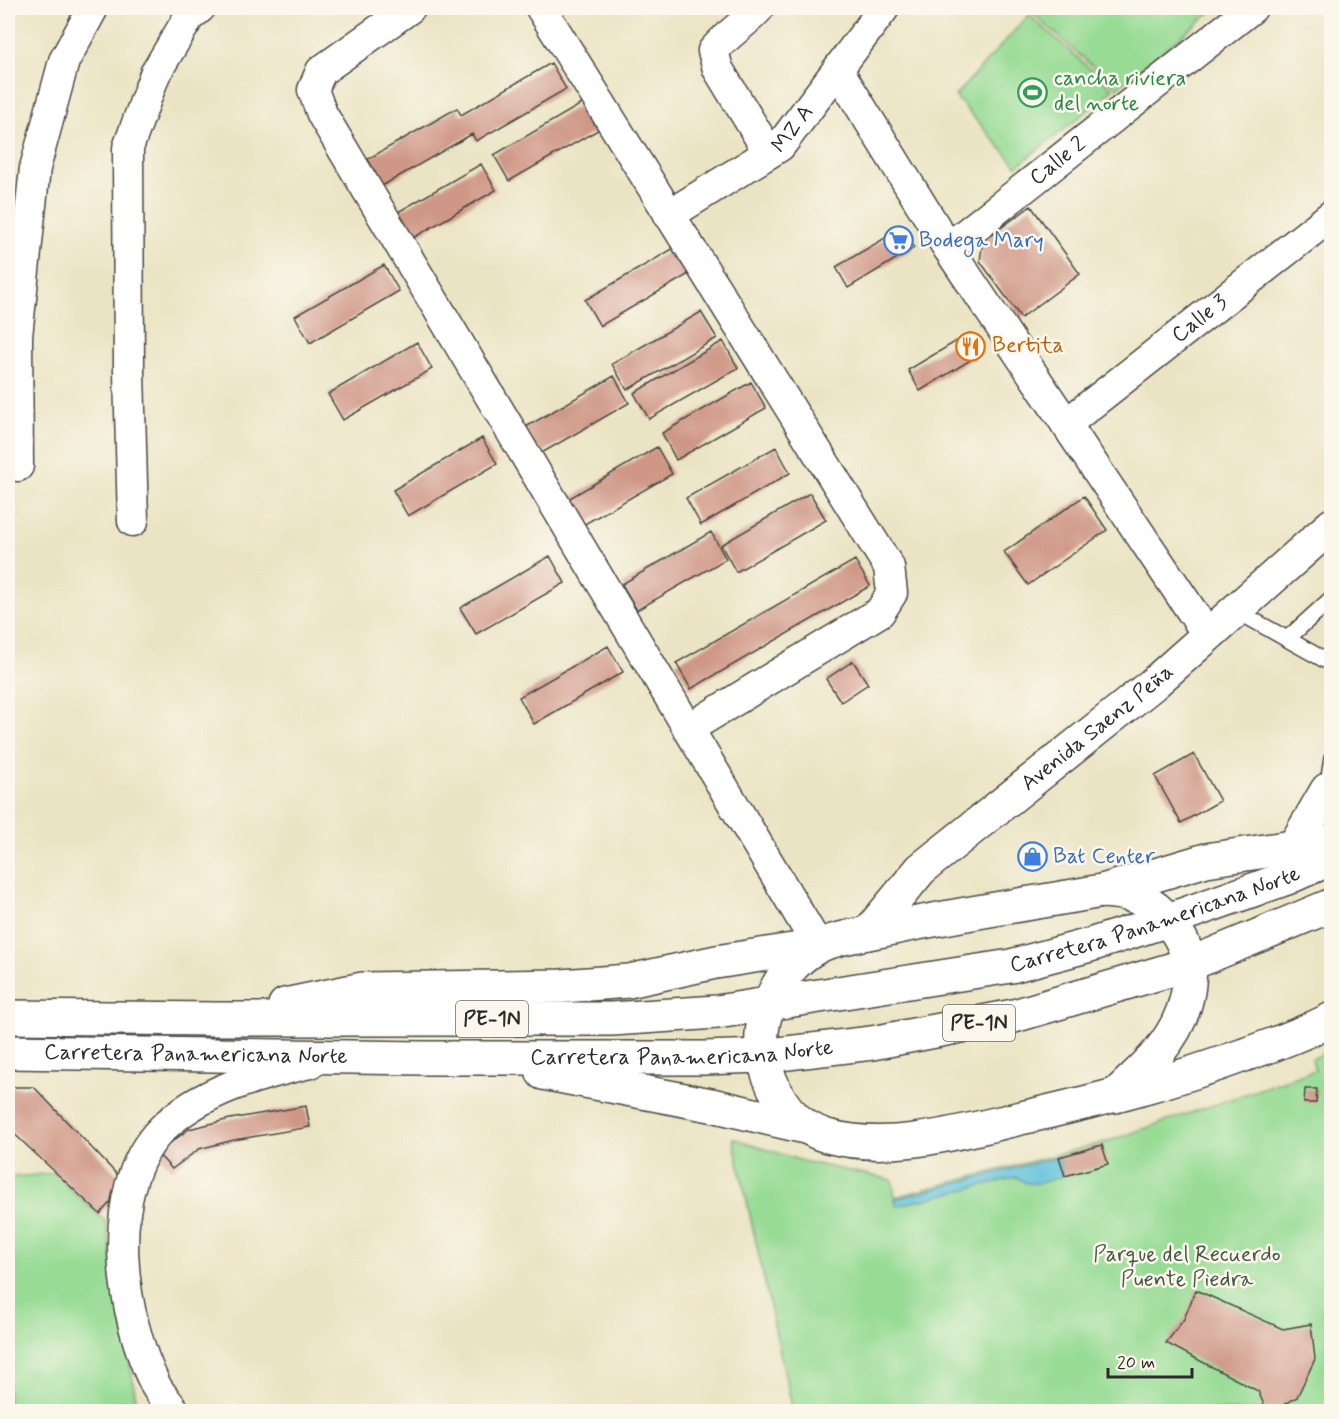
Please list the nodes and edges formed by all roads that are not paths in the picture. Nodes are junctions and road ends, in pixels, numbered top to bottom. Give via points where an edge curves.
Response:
1 (93, 8) edge
2 (200, 8) edge
3 (410, 8) edge
4 (541, 8) edge
5 (759, 8) edge
6 (884, 8) edge
7 (1252, 8) edge
8 (838, 70) junction
9 (769, 153) junction
10 (1332, 214) edge
11 (669, 215) junction
12 (948, 248) junction
13 (1066, 424) junction
14 (18, 466) dead end
15 (133, 521) dead end
16 (1332, 525) edge
17 (1332, 598) edge
18 (1235, 610) junction
19 (1207, 634) junction
20 (1287, 639) junction
21 (1332, 664) edge
22 (688, 729) junction
23 (1332, 758) edge
24 (1329, 789) edge
25 (1332, 841) edge
26 (1294, 847) junction
27 (1332, 858) edge
28 (1102, 891) junction
29 (1332, 904) edge
30 (898, 915) junction
31 (1168, 920) junction
32 (818, 946) junction
33 (1190, 964) junction
34 (769, 1005) junction
35 (8, 1017) edge
36 (216, 1019) junction
37 (1332, 1019) edge
38 (8, 1052) edge
39 (339, 1056) junction
40 (762, 1056) junction
41 (462, 1057) junction
42 (1115, 1096) junction
43 (805, 1127) junction
44 (175, 1412) edge

1 - 14 street via 64,61 35,168 17,336
2 - 15 street via 189,17 155,74 128,148
3 - 22 street via 321,71 313,90 322,114
4 - 11 street
5 - 9 street via 713,51 718,69
6 - 8 street, MZ A
7 - 12 street, Calle 2
8 - 9 street, MZ A via 780,146
8 - 12 street
9 - 11 street, MZ A
10 - 13 street, Calle 3
11 - 22 street via 889,567 892,593 880,612
12 - 13 street
13 - 19 street
16 - 18 main road, Avenida Saenz Peña
17 - 20 lane
18 - 19 main road, Avenida Saenz Peña
18 - 20 lane
19 - 30 main road, Avenida Saenz Peña via 1153,684 921,869
20 - 21 lane
22 - 32 street
23 - 24 lane
24 - 26 main road
25 - 26 main road
26 - 28 main road via 1206,860
27 - 31 main road, Carretera Panamericana Norte / PE-1N
28 - 30 main road
28 - 31 main road via 1139,897
29 - 33 main road, Carretera Panamericana Norte / PE-1N
30 - 32 main road, Avenida Saenz Peña via 868,933
31 - 33 main road via 1181,937
31 - 34 main road, Carretera Panamericana Norte / PE-1N via 1011,966
32 - 34 main road via 780,981
32 - 36 main road via 629,981 561,987 363,989
33 - 40 main road, Carretera Panamericana Norte / PE-1N via 1014,1016 872,1043
33 - 42 main road via 1186,1003 1172,1032
34 - 36 main road, Carretera Panamericana Norte / PE-1N via 612,1019
34 - 40 main road
35 - 36 main road, Carretera Panamericana Norte / PE-1N
37 - 42 main road via 1276,1044
38 - 39 main road, Carretera Panamericana Norte / PE-1N
39 - 41 main road, Carretera Panamericana Norte / PE-1N
39 - 44 street via 275,1071 212,1094 162,1129 140,1159 128,1201 125,1273 143,1358 157,1389
40 - 41 main road, Carretera Panamericana Norte / PE-1N
40 - 43 main road via 784,1106
41 - 43 main road via 709,1104
42 - 43 main road via 914,1140 861,1141 828,1136

